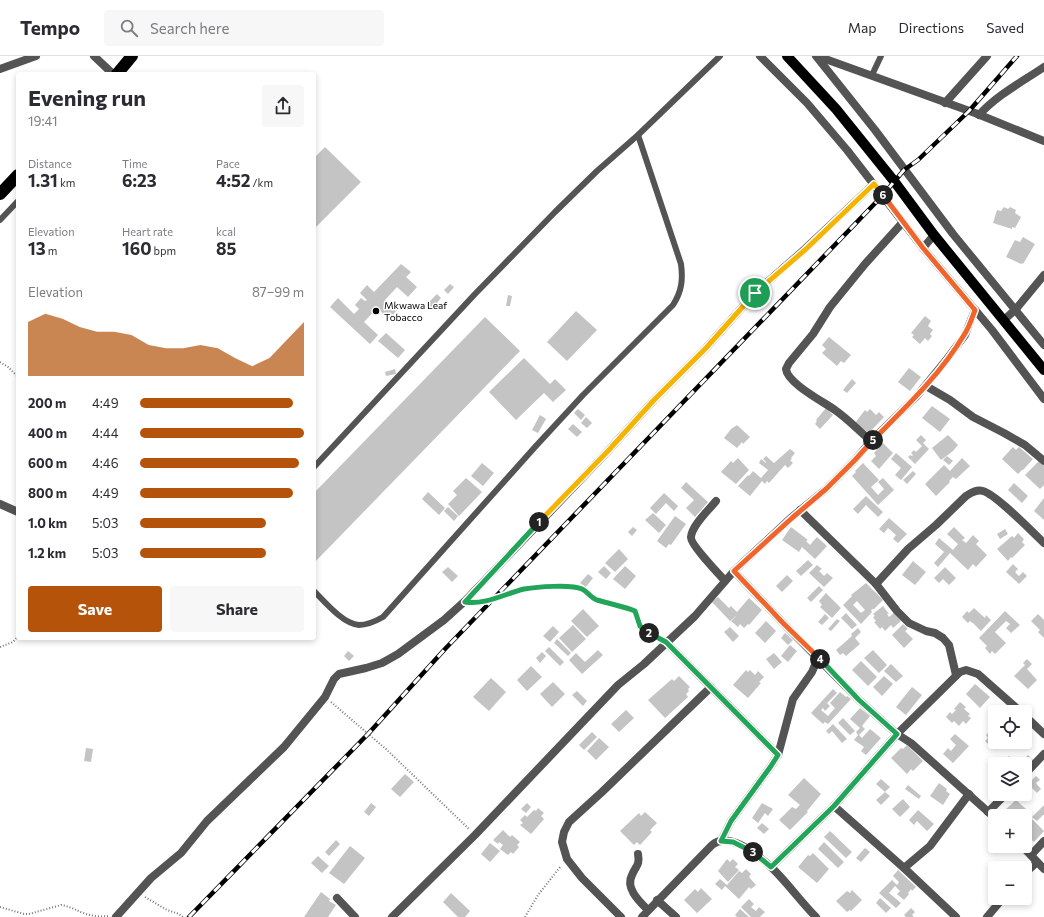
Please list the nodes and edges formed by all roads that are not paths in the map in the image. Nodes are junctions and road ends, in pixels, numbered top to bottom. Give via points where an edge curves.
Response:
1 (36, 56) edge
2 (94, 56) edge
3 (132, 56) edge
4 (720, 56) edge
5 (760, 56) edge
6 (787, 56) edge
7 (816, 56) edge
8 (881, 56) edge
9 (987, 56) edge
10 (1044, 67) edge
11 (0, 69) edge
12 (111, 72) edge
13 (119, 72) edge
14 (872, 75) junction
15 (945, 103) junction
16 (977, 114) junction
17 (638, 135) junction
18 (1044, 142) edge
19 (16, 178) edge
20 (874, 184) junction
21 (0, 194) edge
22 (16, 203) edge
23 (0, 220) edge
24 (903, 222) junction
25 (934, 235) junction
26 (923, 248) junction
27 (1044, 275) edge
28 (1016, 309) junction
29 (975, 310) junction
30 (1004, 320) junction
31 (1044, 345) edge
32 (1044, 370) edge
33 (926, 386) junction
34 (1044, 399) edge
35 (871, 441) junction
36 (1044, 461) edge
37 (316, 466) edge
38 (716, 501) dead end
39 (0, 504) edge
40 (800, 510) junction
41 (16, 511) edge
42 (1044, 543) edge
43 (734, 571) junction
44 (725, 581) junction
45 (876, 584) junction
46 (316, 593) edge
47 (666, 642) junction
48 (818, 658) junction
49 (956, 675) junction
50 (711, 687) junction
51 (1013, 705) edge
52 (1032, 723) edge
53 (897, 734) junction
54 (1044, 734) edge
55 (1044, 754) edge
56 (778, 755) junction
57 (1032, 767) edge
58 (969, 794) junction
59 (999, 801) edge
60 (834, 806) junction
61 (991, 809) edge
62 (988, 812) edge
63 (721, 841) junction
64 (1044, 841) edge
65 (1029, 853) edge
66 (638, 854) dead end
67 (1034, 858) junction
68 (1032, 861) edge
69 (771, 867) junction
70 (904, 868) junction
71 (1044, 869) edge
72 (337, 898) dead end
73 (657, 900) junction
74 (997, 905) edge
75 (648, 910) junction
76 (117, 916) edge
77 (355, 917) edge
78 (392, 917) edge
79 (621, 917) edge
80 (642, 917) edge
81 (676, 917) edge
82 (816, 917) edge
83 (956, 917) edge
84 (987, 917) edge

1 - 11 street
2 - 12 street
3 - 13 highway
4 - 17 lane
5 - 20 street via 807,103
6 - 25 main road via 836,109
7 - 14 street
7 - 28 street via 953,234
8 - 14 lane
9 - 15 street
10 - 16 street
14 - 15 street
15 - 16 street
16 - 18 street
17 - 37 lane via 554,212
17 - 46 lane via 681,264 682,287 674,305 583,395 383,617 370,624 351,623
19 - 21 highway
20 - 24 street
20 - 76 street via 805,250 755,293 465,602 398,654 382,663 339,674 334,679 326,698 284,747 207,821 181,853 151,878
22 - 23 lane
24 - 26 street
24 - 35 street via 830,307 786,369 788,375 801,388 835,410
25 - 26 street
25 - 30 main road
26 - 29 street
27 - 28 street
28 - 30 street
28 - 31 street
29 - 33 street via 965,334
29 - 34 street
30 - 32 main road
33 - 35 street
33 - 36 street via 973,417 1025,445
35 - 40 street via 846,470
38 - 44 street via 694,529 691,541
39 - 41 street
40 - 43 street
40 - 45 street
42 - 45 street via 988,493 971,492 916,541
43 - 44 street
43 - 48 street
44 - 47 street via 695,616
45 - 49 street via 910,623 943,638 949,645
47 - 50 street
47 - 78 street via 603,700 475,835
48 - 53 street
48 - 56 street via 812,672 793,699
49 - 51 street via 966,670 978,674
49 - 53 street
50 - 56 street
50 - 79 street via 569,822 564,832 562,842 567,859
52 - 54 street
53 - 58 street via 911,743
53 - 60 street
55 - 57 street
56 - 63 street via 731,821
58 - 62 street
58 - 70 street via 930,846
59 - 61 street
60 - 69 street
60 - 70 street
63 - 69 street via 733,842 752,852
63 - 73 street via 712,845
64 - 67 street
65 - 67 street
66 - 75 street via 639,862 631,876 630,886
67 - 68 street
67 - 71 street
69 - 82 street
70 - 83 street
72 - 77 street
73 - 75 street
73 - 81 street
74 - 84 street
75 - 80 street

